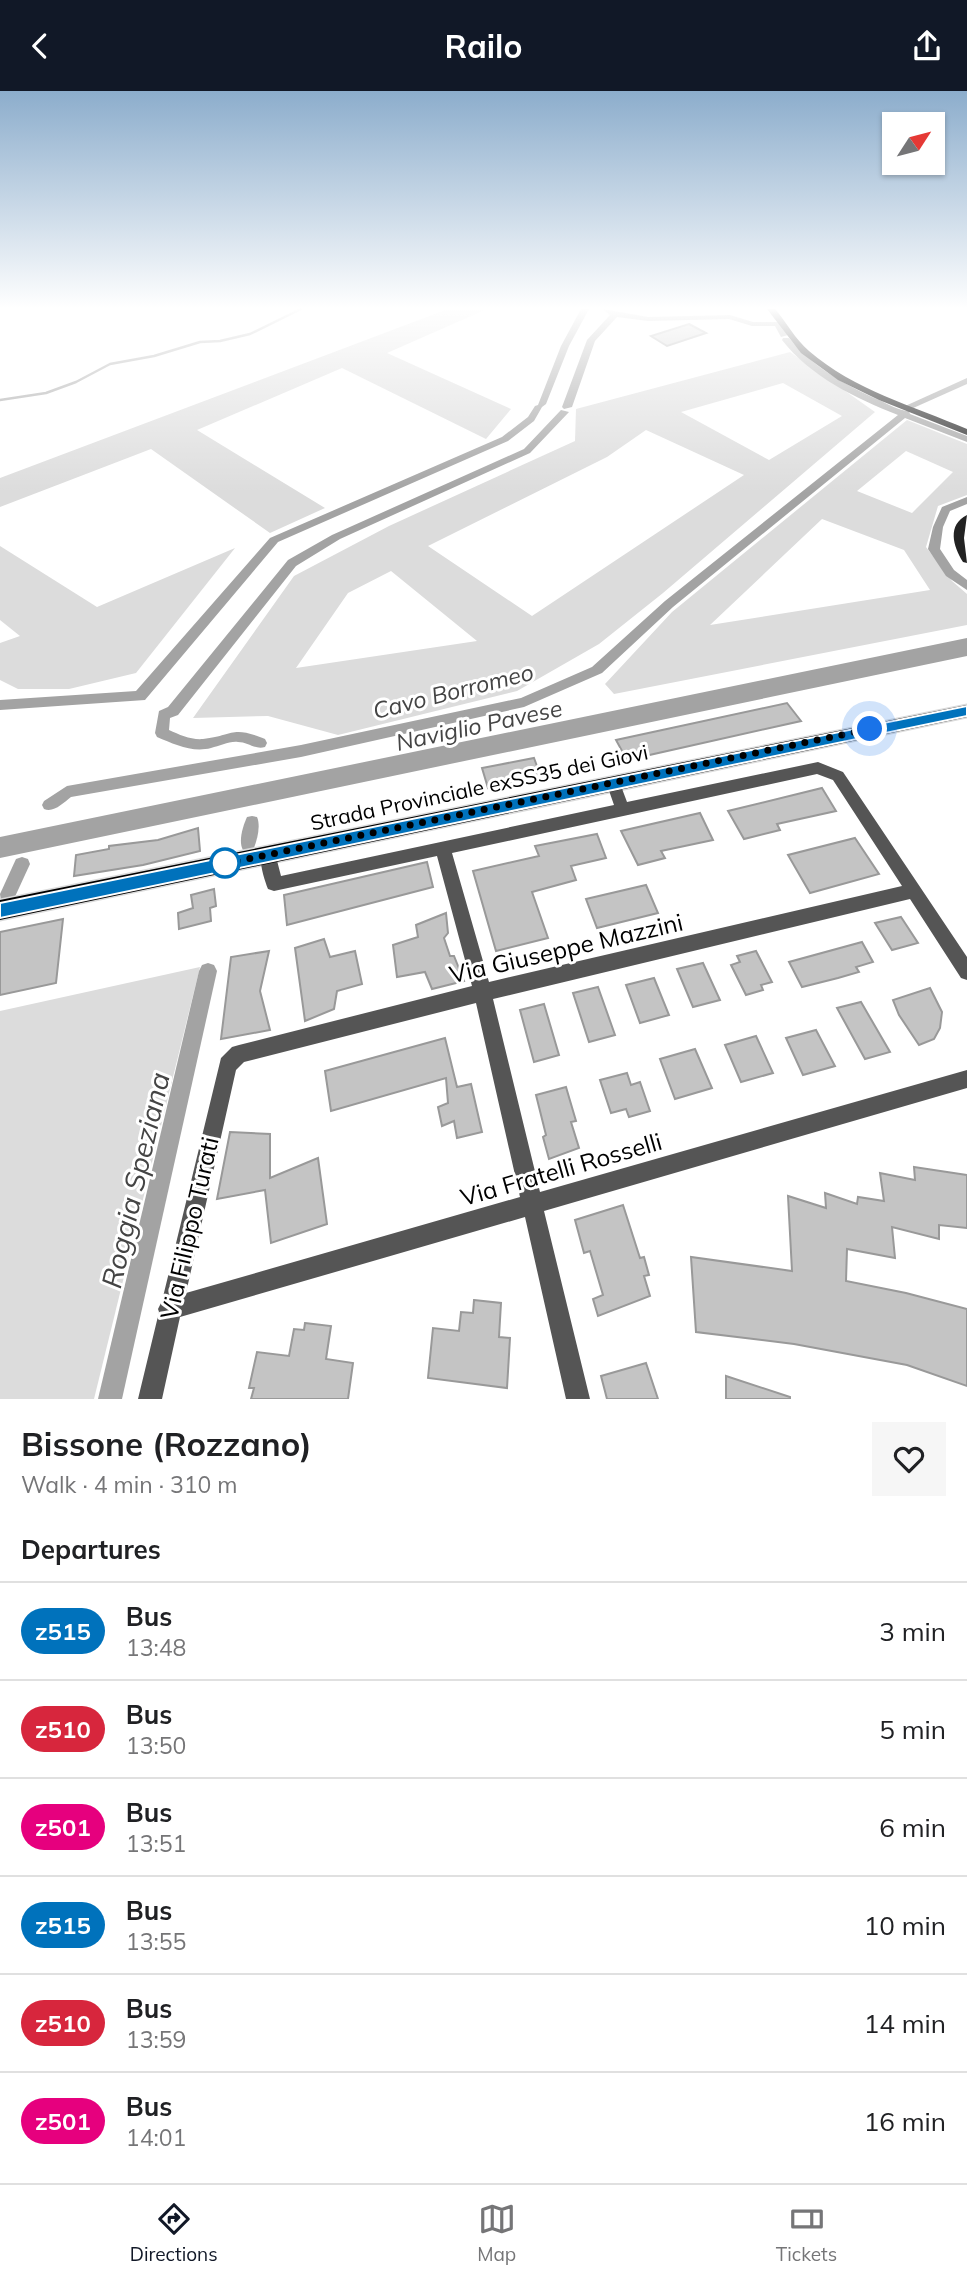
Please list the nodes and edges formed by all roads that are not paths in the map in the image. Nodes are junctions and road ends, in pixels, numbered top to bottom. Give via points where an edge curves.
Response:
1 (832, 370) edge
2 (967, 432) edge
3 (967, 518) edge
4 (967, 559) edge
5 (967, 711) edge
6 (613, 782) junction
7 (623, 811) junction
8 (442, 847) junction
9 (268, 855) junction
10 (913, 891) junction
11 (0, 910) edge
12 (967, 972) edge
13 (483, 993) junction
14 (232, 1058) joint
15 (967, 1079) edge
16 (532, 1205) junction
17 (169, 1309) junction
18 (150, 1399) edge
19 (579, 1399) edge

1 - 2 street via 877,397
3 - 4 street via 957,541
5 - 6 main road, Strada Provinciale exSS35 dei Giovi
6 - 7 street
6 - 9 main road, Strada Provinciale exSS35 dei Giovi
7 - 8 street
7 - 10 street via 818,768 838,776
8 - 9 street via 275,884
8 - 13 street
9 - 11 main road, Strada Provinciale exSS35 dei Giovi
10 - 12 street
10 - 13 street, Via Giuseppe Mazzini
13 - 14 street, Via Giuseppe Mazzini
13 - 16 street
14 - 17 street, Via Filippo Turati
15 - 16 street, Via Fratelli Rosselli
16 - 17 street, Via Fratelli Rosselli
16 - 19 street
17 - 18 street, Via Filippo Turati

